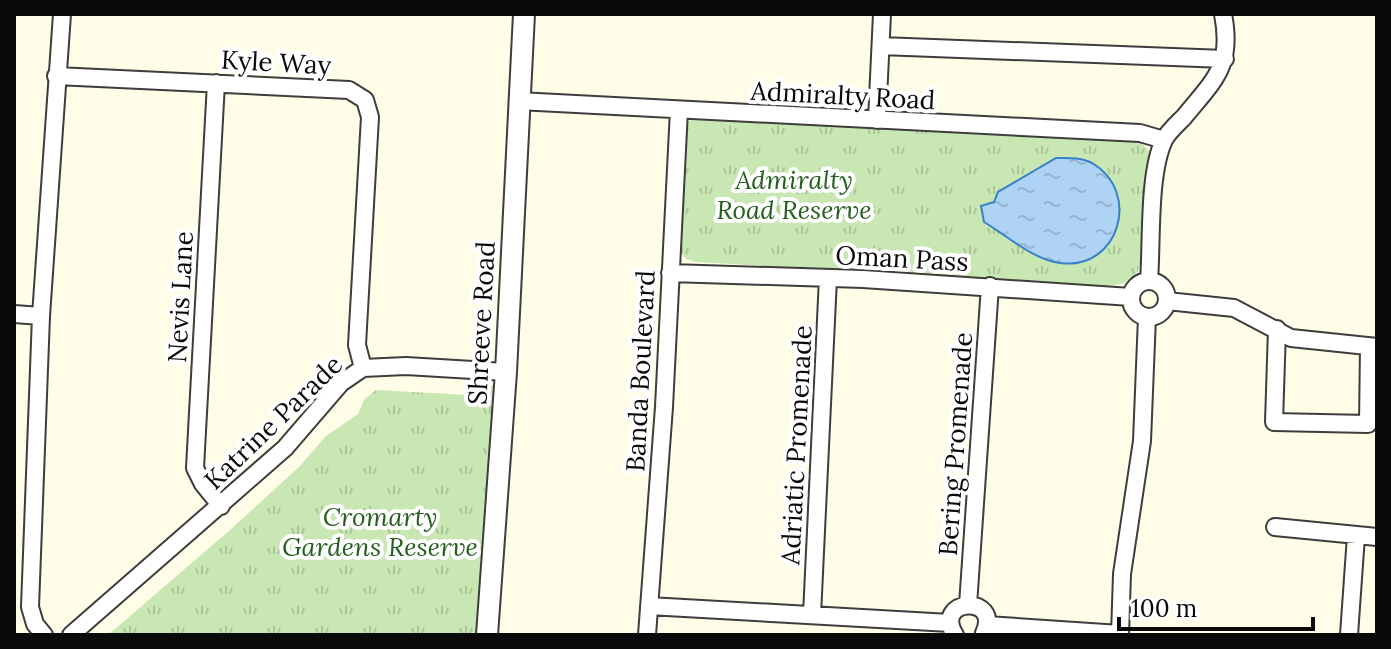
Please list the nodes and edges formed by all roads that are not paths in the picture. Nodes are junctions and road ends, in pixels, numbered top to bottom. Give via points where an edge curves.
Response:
1 (62, 14) edge
2 (524, 14) edge
3 (882, 14) edge
4 (1223, 14) edge
5 (1232, 14) edge
6 (1226, 34) junction
7 (881, 46) junction
8 (1225, 59) junction
9 (56, 76) junction
10 (216, 83) junction
11 (518, 101) junction
12 (679, 110) junction
13 (877, 120) junction
14 (1164, 140) junction
15 (670, 273) junction
16 (828, 278) junction
17 (1149, 281) junction
18 (990, 286) junction
19 (1131, 297) junction
20 (1167, 301) junction
21 (14, 314) edge
22 (41, 316) junction
23 (1147, 317) junction
24 (1277, 329) junction
25 (1373, 347) edge
26 (363, 368) junction
27 (506, 372) junction
28 (221, 506) junction
29 (1275, 527) dead end
30 (1356, 536) junction
31 (1377, 537) edge
32 (968, 605) junction
33 (649, 606) junction
34 (812, 615) junction
35 (952, 629) edge
36 (985, 630) edge
37 (1120, 634) edge
38 (44, 635) edge
39 (71, 635) edge
40 (487, 635) edge
41 (647, 635) edge
42 (1349, 635) edge

1 - 9 street
2 - 11 street, Shreeve Road
3 - 7 street
4 - 6 street
5 - 6 street
6 - 8 street
7 - 8 street
7 - 13 street
8 - 14 street
9 - 10 street, Kyle Way
9 - 22 street
10 - 26 street, Kyle Way via 349,90 365,100 370,117 357,345
10 - 28 street, Nevis Lane via 195,468
11 - 12 street, Admiralty Road
11 - 27 street, Shreeve Road
12 - 13 street, Admiralty Road
12 - 15 street, Banda Boulevard
13 - 14 street, Admiralty Road via 1140,133
14 - 17 street via 1155,181
15 - 16 street, Oman Pass
15 - 33 street, Banda Boulevard
16 - 18 street, Oman Pass
16 - 34 street, Adriatic Promenade
17 - 19 street via 1135,287
17 - 20 street via 1159,284
18 - 19 street, Oman Pass
18 - 32 street, Bering Promenade
19 - 23 street via 1138,314
20 - 23 street via 1162,311
20 - 24 street via 1234,308
21 - 22 street
22 - 38 street via 30,607
23 - 37 street via 1142,441 1122,574
24 - 25 street via 1291,338
24 - 25 street via 1274,422 1368,424
26 - 27 street, Katrine Parade
26 - 28 street, Katrine Parade via 341,383 285,448
27 - 40 street, Shreeve Road
28 - 39 street, Katrine Parade
29 - 30 street
30 - 31 street
30 - 42 street
32 - 35 street via 955,610
32 - 36 street via 982,611
33 - 34 street
33 - 41 street, Banda Boulevard
34 - 35 street
36 - 37 street

